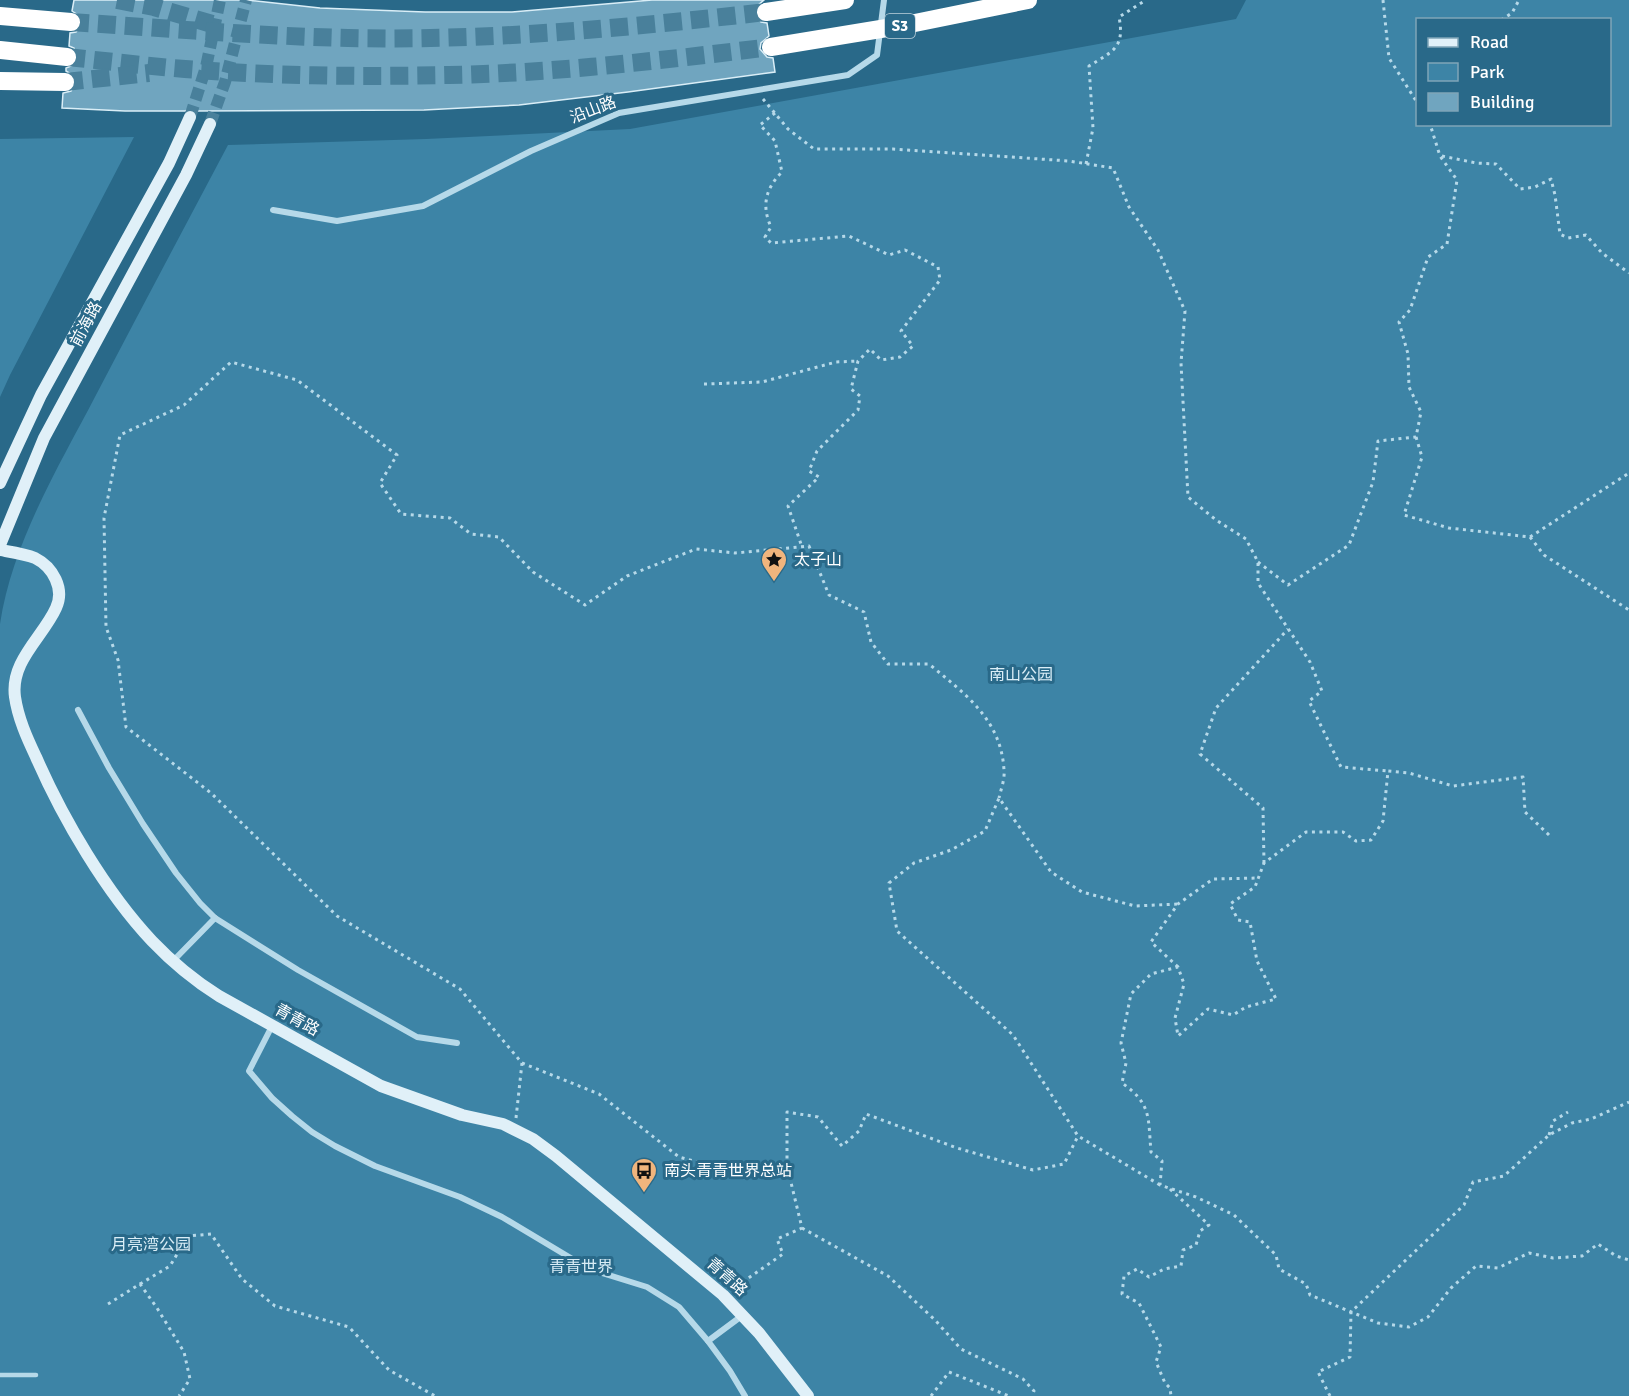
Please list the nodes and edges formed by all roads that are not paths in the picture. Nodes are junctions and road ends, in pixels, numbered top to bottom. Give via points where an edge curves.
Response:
1 (845, 0) edge
2 (884, 0) edge
3 (1028, 0) edge
4 (766, 12) tunnel mouth
5 (0, 16) edge
6 (71, 22) tunnel mouth
7 (771, 47) tunnel mouth
8 (0, 50) edge
9 (67, 57) tunnel mouth
10 (0, 81) edge
11 (64, 82) tunnel mouth
12 (190, 117) tunnel mouth
13 (210, 124) tunnel mouth
14 (273, 210) dead end
15 (0, 483) edge
16 (0, 544) edge
17 (0, 550) edge
18 (78, 710) dead end
19 (215, 918) junction
20 (173, 961) junction
21 (273, 1026) junction
22 (457, 1043) dead end
23 (743, 1315) junction
24 (708, 1341) junction
25 (0, 1375) edge
26 (36, 1375) dead end
27 (745, 1396) edge
28 (808, 1396) edge

1 - 4 highway
2 - 14 street, 沿山路 via 877,55 848,75 618,113 531,151 423,206 337,221
3 - 7 highway, S3, bridge
5 - 6 highway
8 - 9 highway
10 - 11 highway
12 - 15 street, 前海路 via 169,163 40,395
13 - 16 street, 前海路 via 44,438
17 - 20 street, 青青路 via 35,558 47,566 58,584 57,607 24,658 15,683 18,711 28,741 60,806 109,885 133,919
18 - 19 street via 143,824 176,873
19 - 20 street
19 - 22 street via 417,1037
20 - 21 street, 青青路 via 198,982
21 - 23 street, 青青路 via 381,1086 462,1115 503,1124 533,1139
21 - 24 street via 249,1071 272,1098 312,1132 375,1166 502,1217 589,1269 647,1287 679,1307
23 - 24 street
23 - 28 street, 青青路
24 - 27 street
25 - 26 lane

